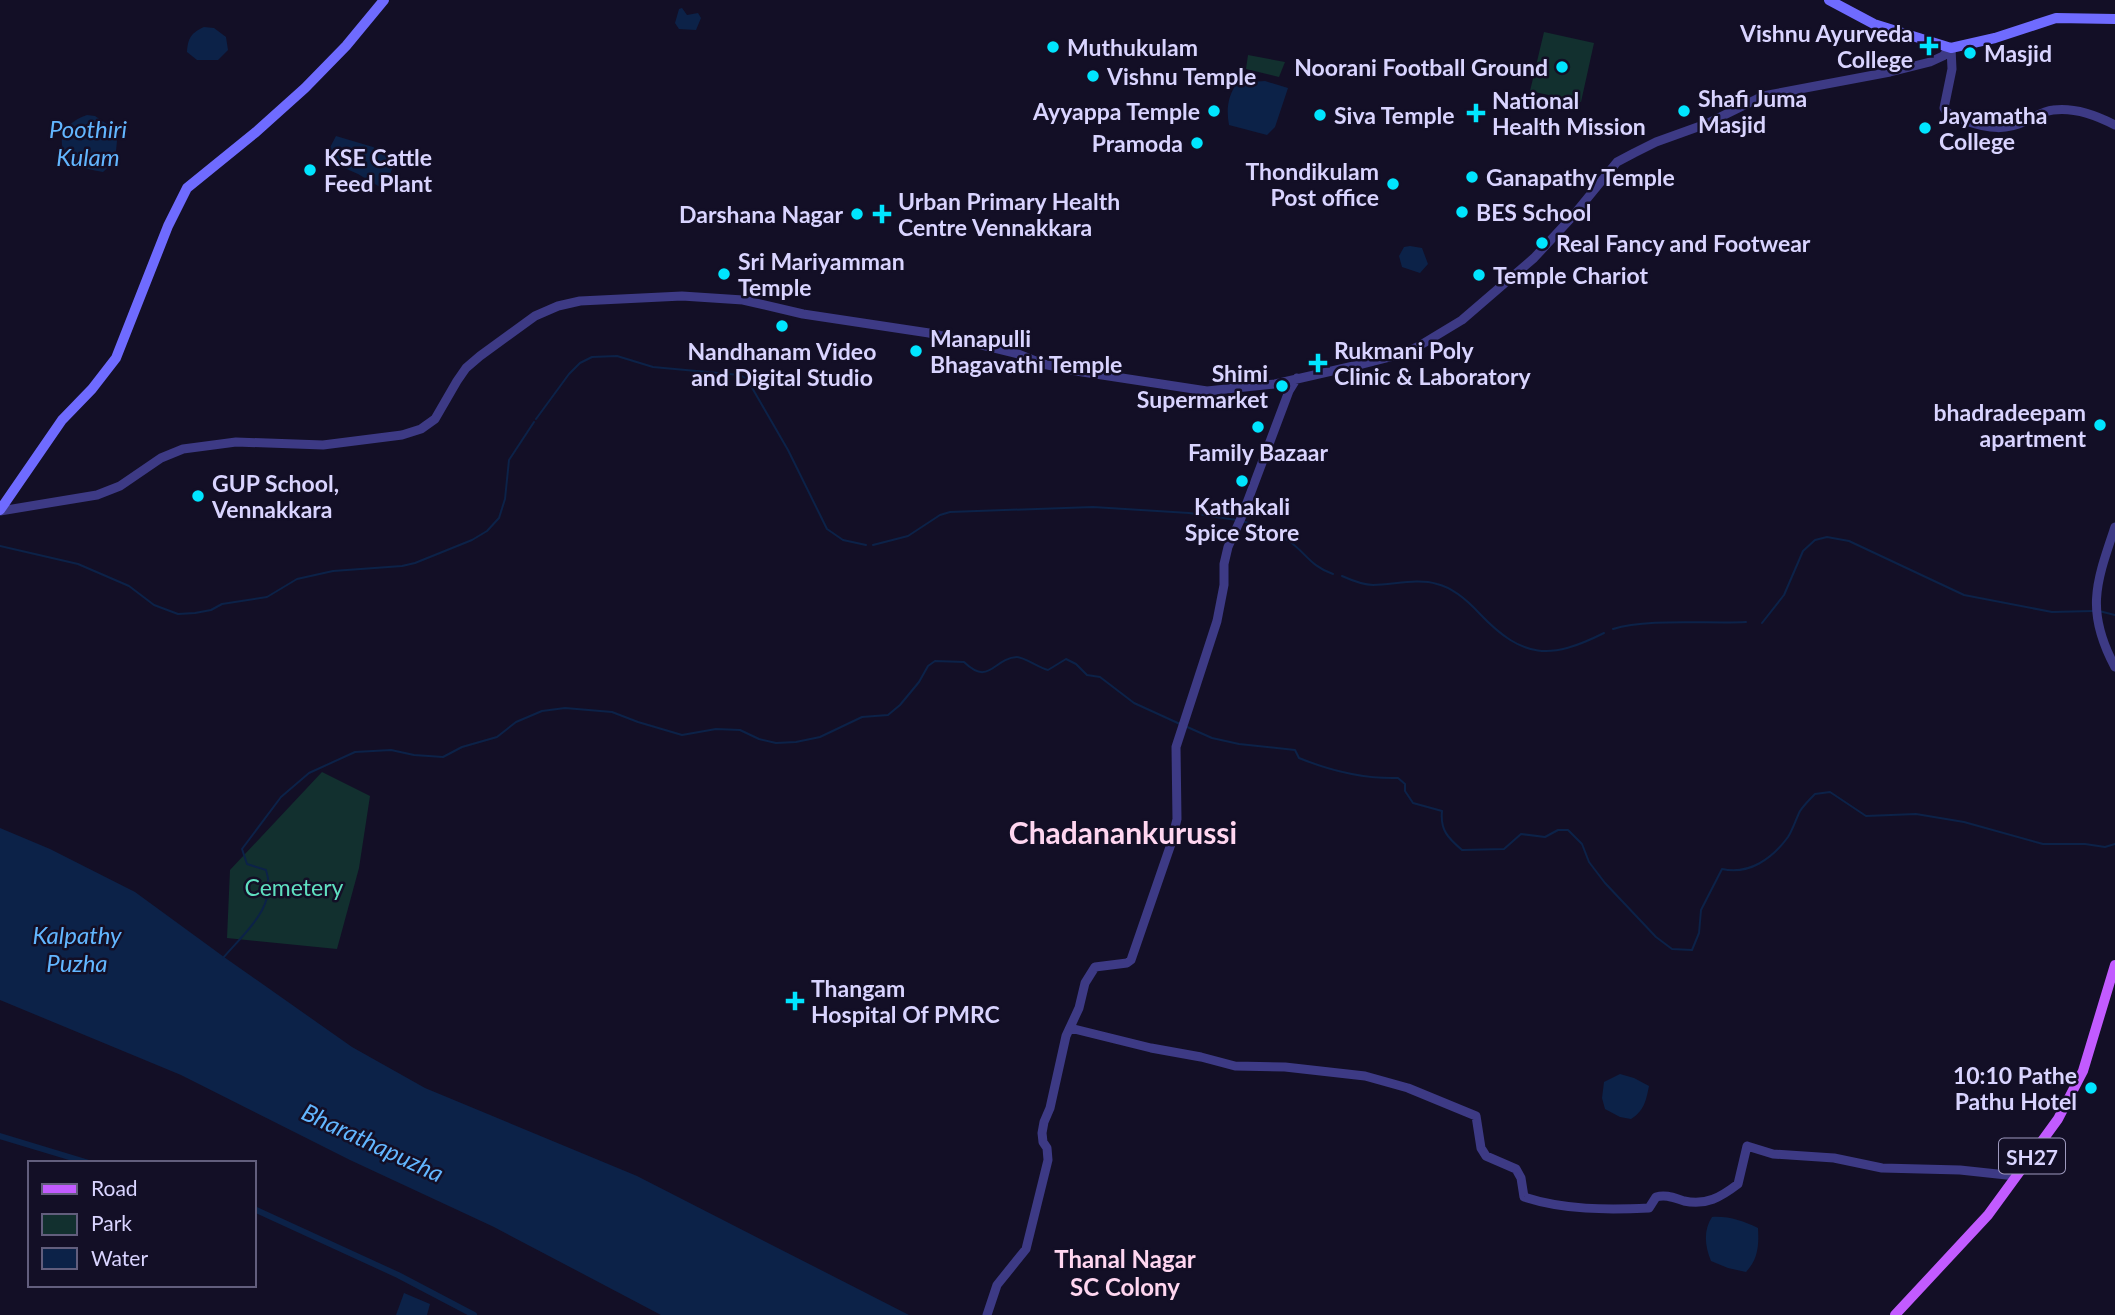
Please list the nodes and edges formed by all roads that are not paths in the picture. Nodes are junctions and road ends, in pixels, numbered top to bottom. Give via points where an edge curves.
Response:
1 (384, 0) edge
2 (1829, 0) edge
3 (2115, 21) edge
4 (1946, 49) junction
5 (2115, 125) edge
6 (1297, 378) junction
7 (0, 510) edge
8 (2115, 527) edge
9 (2115, 667) edge
10 (2115, 965) edge
11 (1070, 1028) junction
12 (2016, 1176) junction
13 (987, 1315) edge
14 (1895, 1315) edge

1 - 7 main road via 305,88 187,188 116,358 62,420
2 - 4 main road via 1874,24
3 - 4 main road via 2056,18
4 - 5 street via 1952,69 1944,108 1955,117 2002,129 2049,110 2073,110
4 - 6 street via 1930,62 1763,96 1656,142 1617,162 1534,258 1462,320 1402,354
6 - 7 street via 1224,391 1176,388 1076,372 929,333 743,300 682,296 579,301 535,316 480,356 457,381 435,419 421,429 323,445 236,442 183,449 97,495
6 - 11 street via 1228,547 1210,645 1176,747 1177,819 1133,954 1127,963 1094,967
8 - 9 street via 2099,574 2096,611
10 - 12 main road, SH27 via 2083,1071 2058,1119
11 - 12 street via 1235,1066 1326,1071 1408,1088 1476,1116 1480,1148 1486,1156 1516,1168 1524,1197 1555,1205 1649,1208 1663,1195 1699,1204 1710,1201 1738,1184 1747,1146 1773,1154 1834,1157 1882,1168
11 - 13 street via 1042,1133 1048,1160 1026,1249 997,1285
12 - 14 main road, SH27 via 1988,1215

